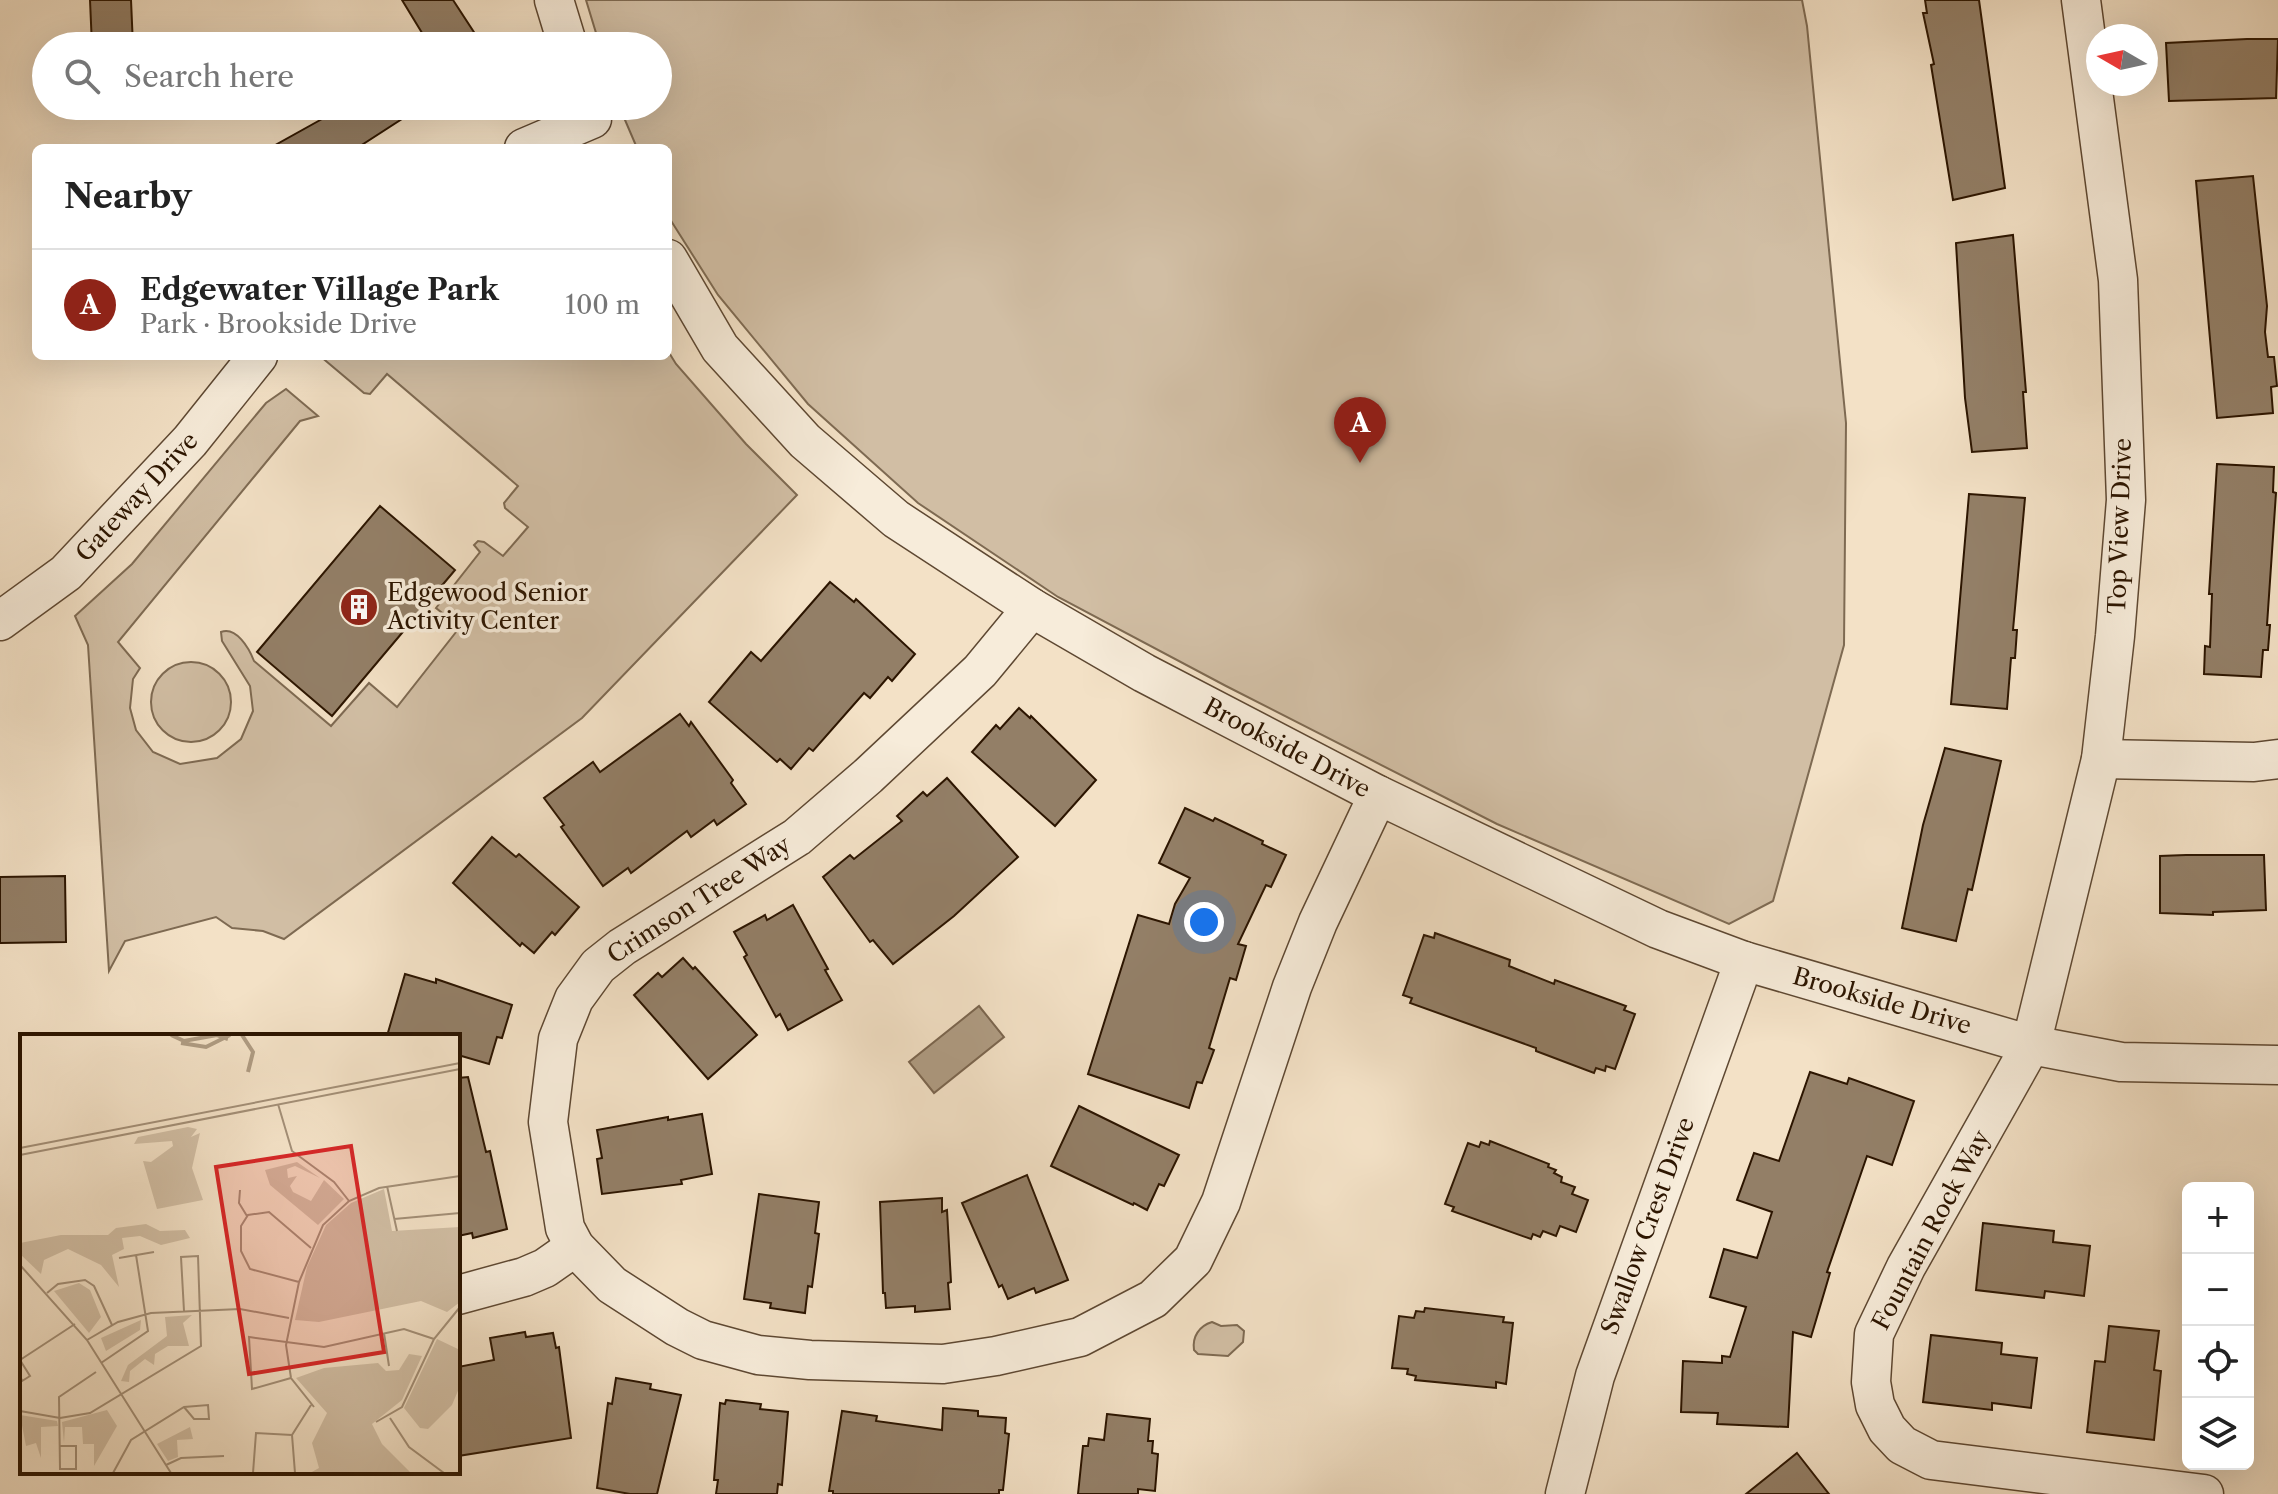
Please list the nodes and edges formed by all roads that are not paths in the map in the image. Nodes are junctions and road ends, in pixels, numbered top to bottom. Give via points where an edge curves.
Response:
1 (554, 0) edge
2 (2081, 0) edge
3 (564, 32) edge
4 (595, 124) edge
5 (536, 144) edge
6 (672, 266) edge
7 (255, 360) edge
8 (1032, 608) junction
9 (0, 621) edge
10 (2101, 759) junction
11 (2278, 759) edge
12 (1378, 795) junction
13 (1744, 961) junction
14 (2031, 1045) junction
15 (2278, 1065) edge
16 (575, 1247) junction
17 (460, 1294) edge
18 (1565, 1494) edge
19 (2204, 1494) edge

1 - 3 street
2 - 10 street, Top View Drive via 2118,280 2126,500
4 - 5 street
6 - 8 street, Brookside Drive via 720,348 805,441 896,519
7 - 9 street, Gateway Drive via 190,441 66,573
8 - 12 street, Brookside Drive
8 - 16 street, Crimson Tree Way via 980,671 797,837 622,947 598,966 574,999 558,1039 548,1122 565,1228
10 - 11 street
10 - 14 street, Top View Drive
12 - 13 street, Brookside Drive via 1658,929
12 - 16 street, Crimson Tree Way via 1292,987 1221,1202 1193,1260 1153,1299 1080,1337 996,1356 943,1364 810,1360 758,1355 703,1340 612,1285
13 - 14 street, Brookside Drive
13 - 18 street, Swallow Crest Drive via 1600,1362
14 - 15 street, Brookside Drive via 2121,1062
14 - 19 street, Fountain Rock Way via 1874,1334 1875,1405 1902,1445 1931,1460
16 - 17 street via 524,1277

